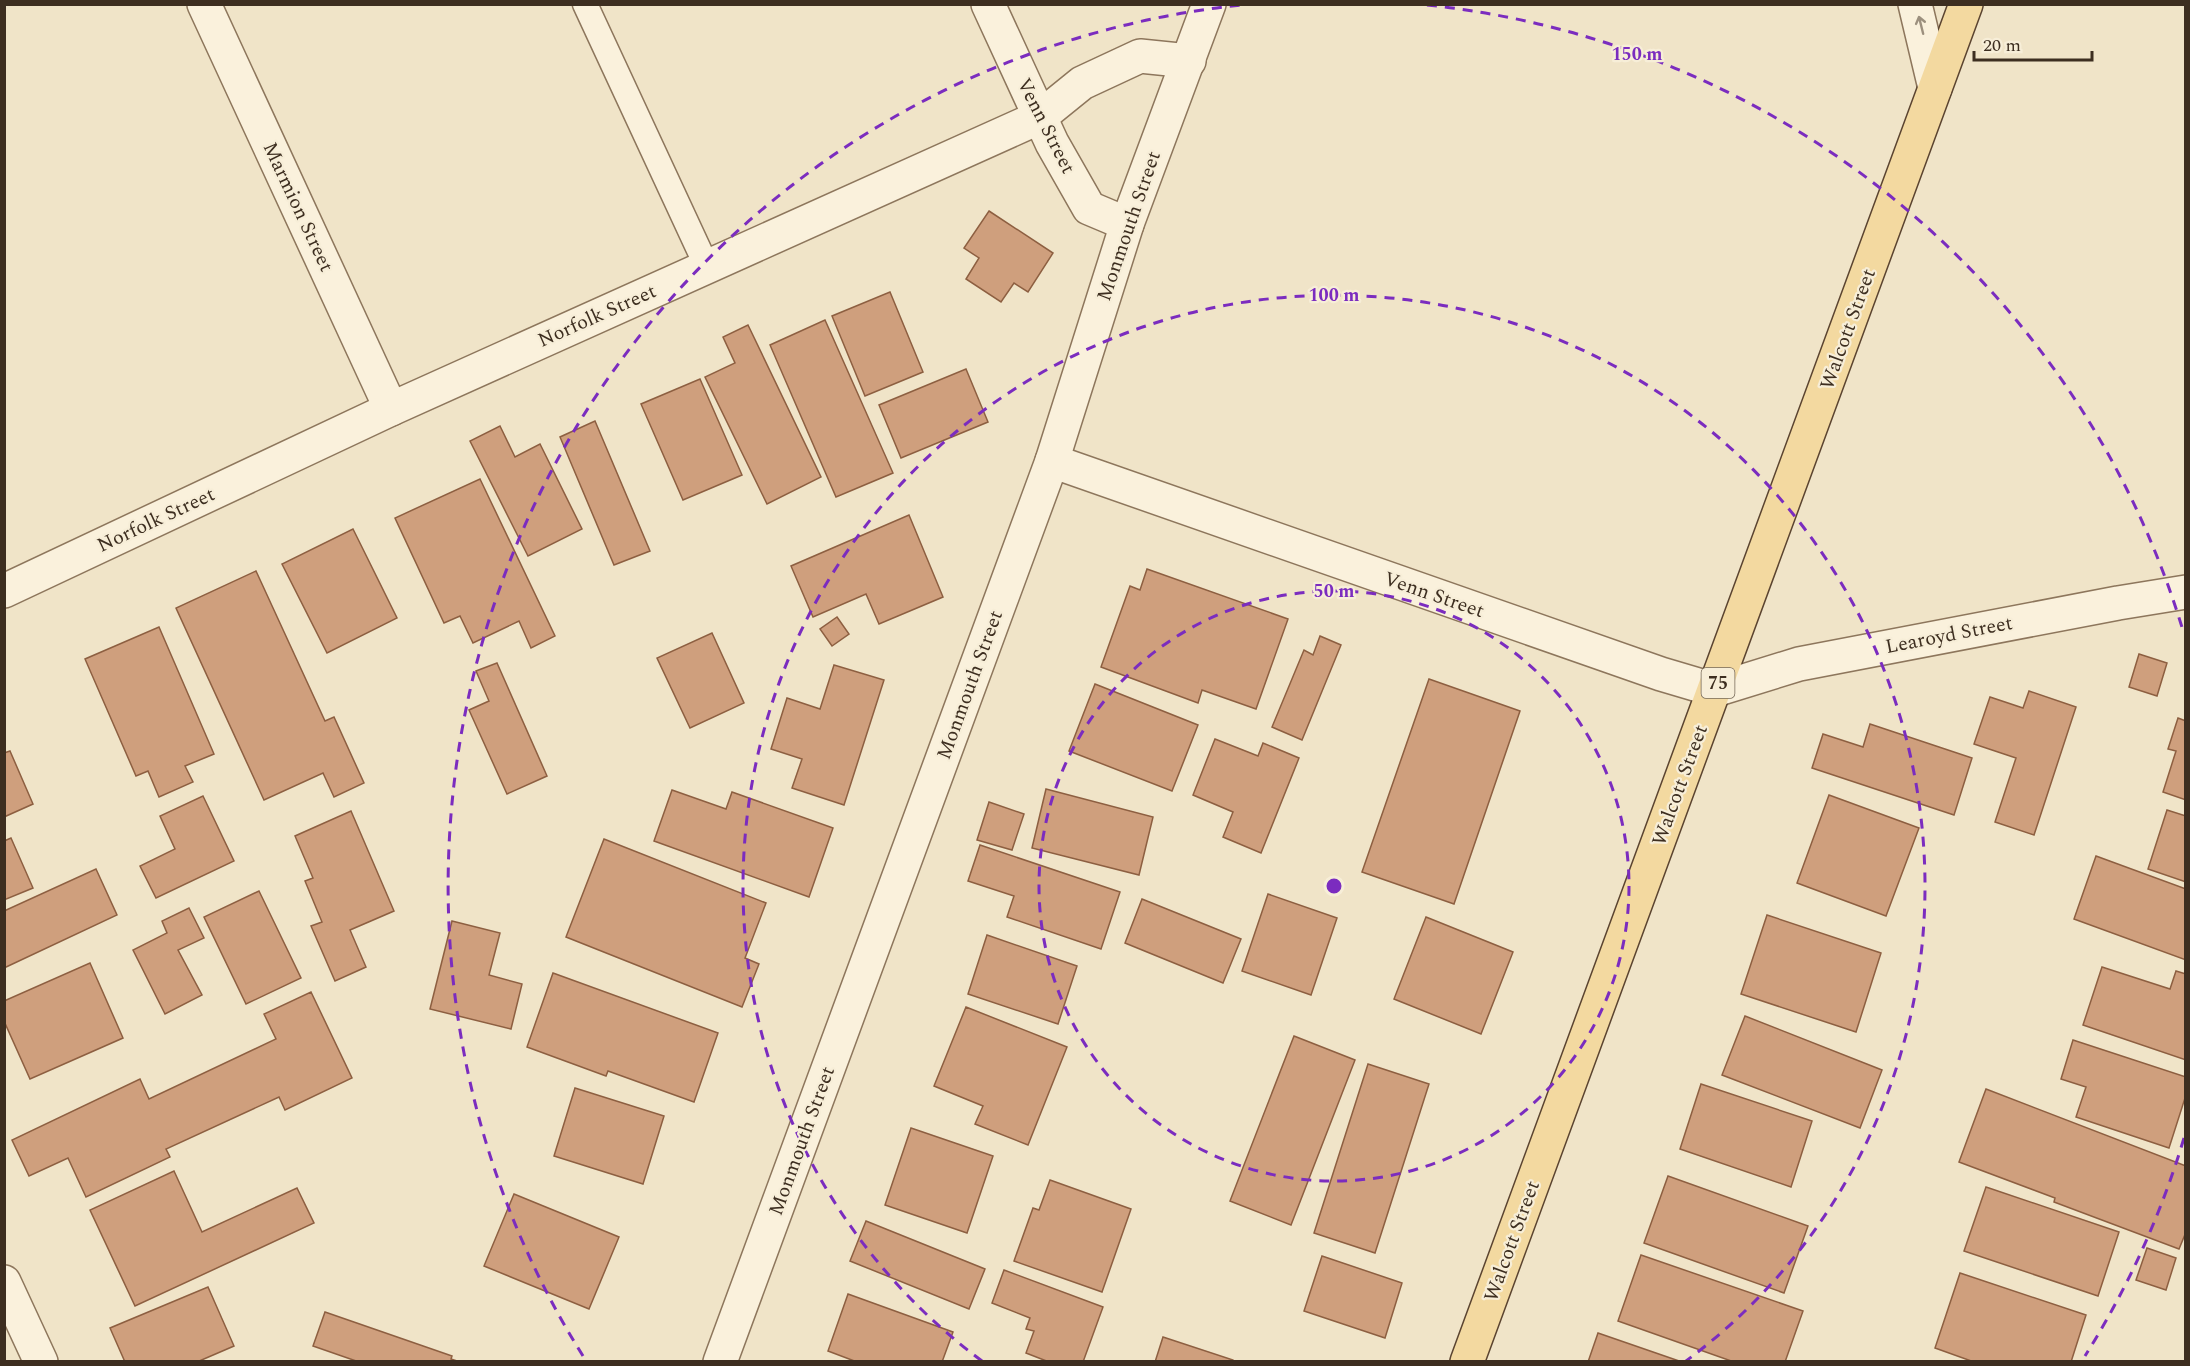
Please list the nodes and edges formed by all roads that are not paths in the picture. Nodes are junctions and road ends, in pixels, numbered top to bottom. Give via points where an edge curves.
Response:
1 (204, 4) edge
2 (988, 4) edge
3 (1209, 4) edge
4 (1915, 4) edge
5 (1966, 4) edge
6 (586, 5) edge
7 (1189, 61) junction
8 (1935, 88) junction
9 (1040, 117) junction
10 (1127, 224) junction
11 (707, 267) junction
12 (391, 409) junction
13 (1052, 461) junction
14 (4, 591) edge
15 (2186, 592) edge
16 (1715, 690) junction
17 (4, 1282) edge
18 (40, 1362) edge
19 (720, 1362) edge
20 (1467, 1362) edge

1 - 12 street, Marmion Street
2 - 9 street, Venn Street
3 - 7 street, Monmouth Street
8 -> 4 street
5 - 8 main road, Walcott Street / 75
6 - 11 lane
7 - 9 street, Norfolk Street via 1140,56 1082,83
7 - 10 street, Monmouth Street
8 - 16 main road, Walcott Street / 75
9 - 10 street, Venn Street via 1089,208
9 - 11 street, Norfolk Street
10 - 13 street, Monmouth Street
11 - 12 street, Norfolk Street
12 - 14 street, Norfolk Street
13 - 16 street, Venn Street
13 - 19 street, Monmouth Street
15 - 16 street, Learoyd Street via 1799,664
16 - 20 main road, Walcott Street / 75
17 - 18 street

